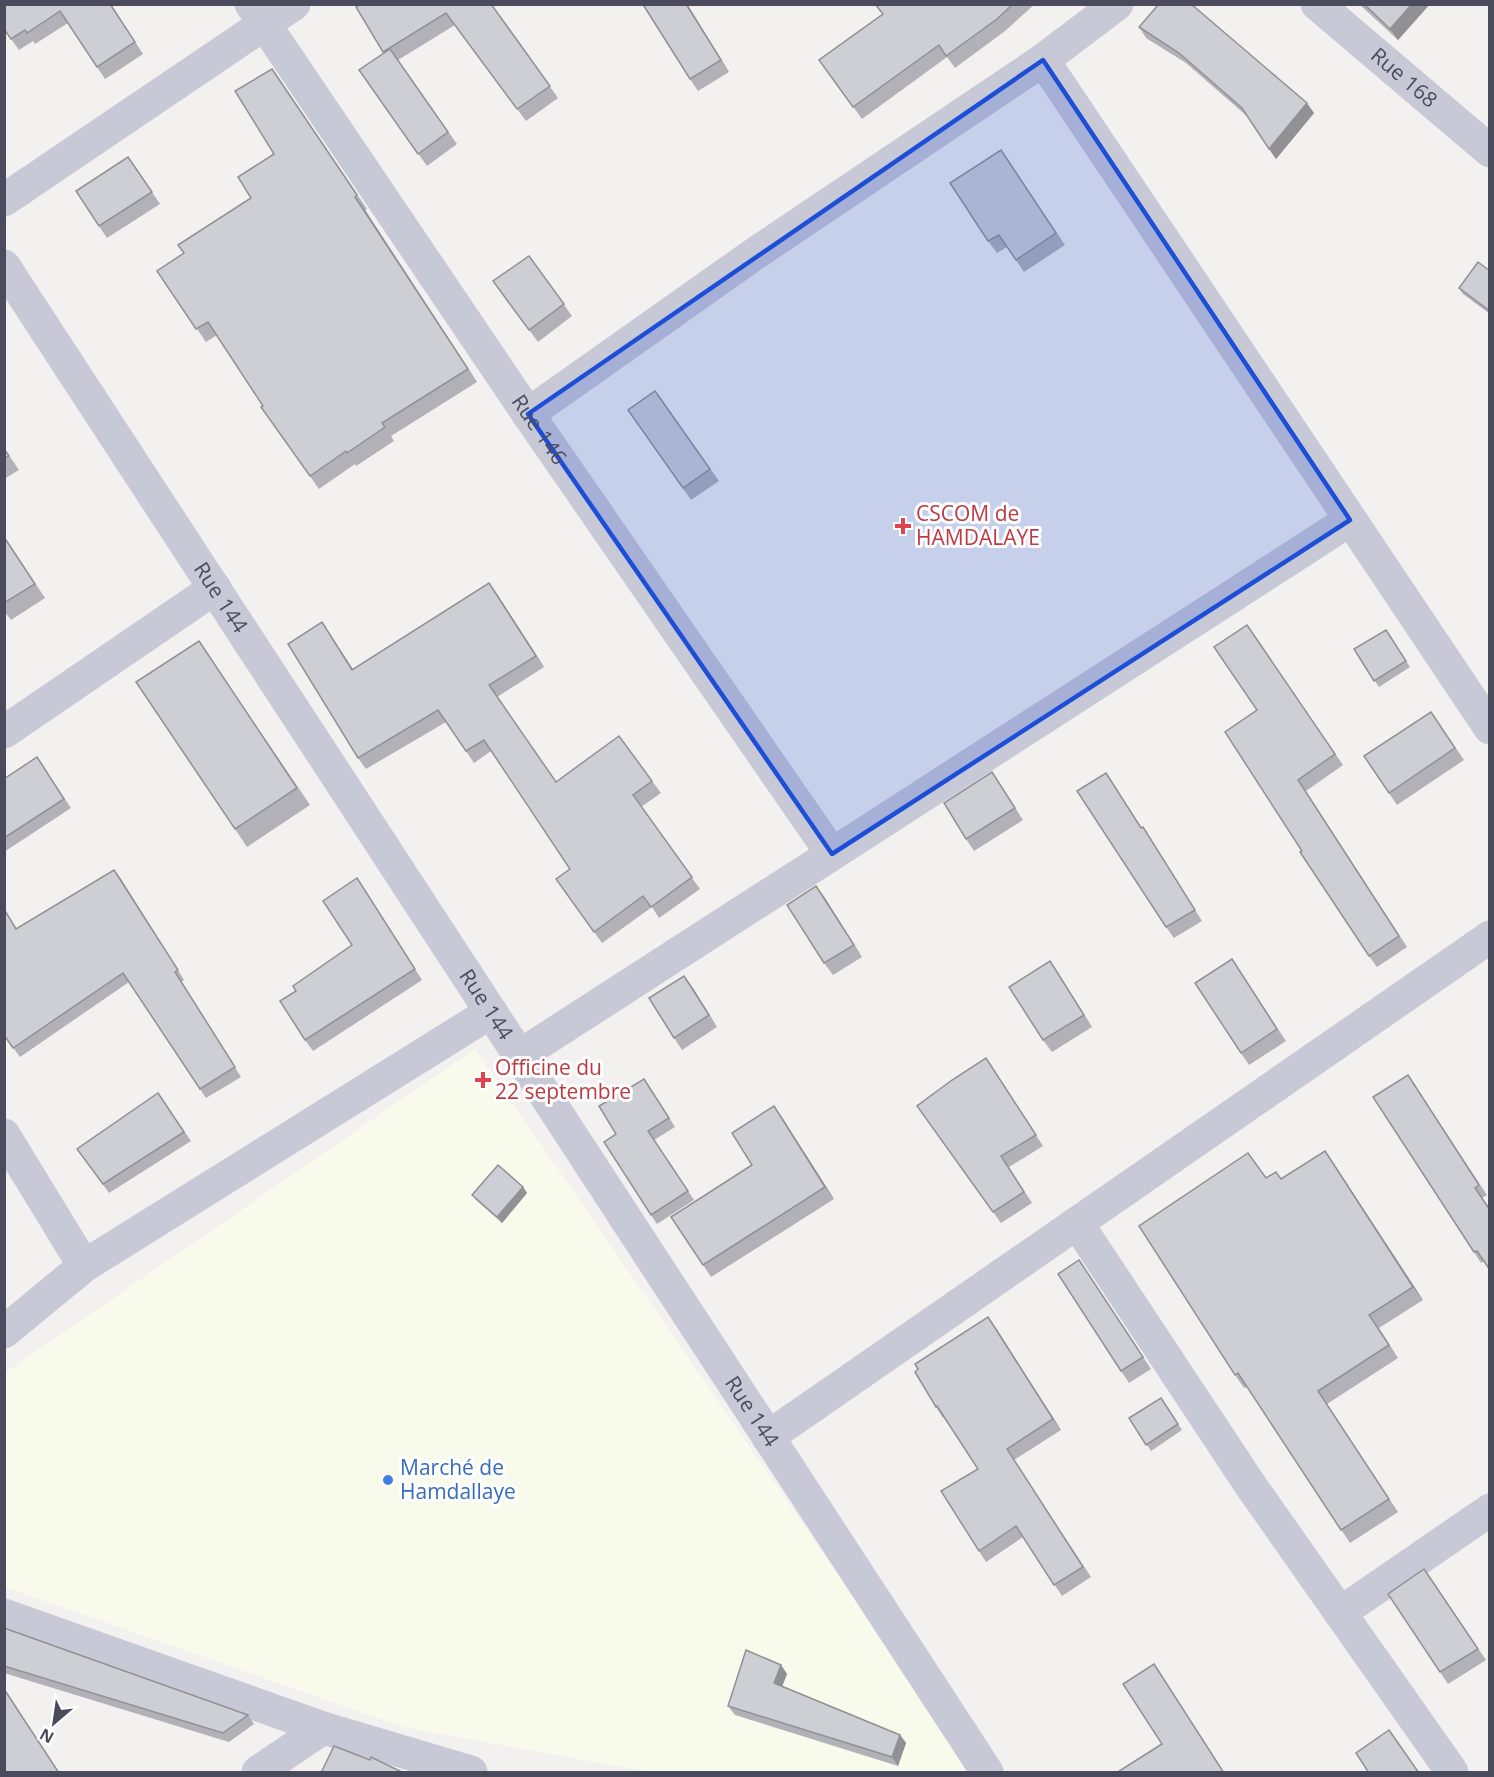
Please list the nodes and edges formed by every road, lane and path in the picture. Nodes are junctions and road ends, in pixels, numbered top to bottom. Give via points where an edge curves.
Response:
1 (294, 4) edge
2 (1118, 4) edge
3 (1317, 4) edge
4 (258, 15) edge
5 (1043, 60) junction
6 (1490, 151) edge
7 (4, 201) edge
8 (4, 266) edge
9 (528, 414) junction
10 (1350, 519) junction
11 (214, 588) junction
12 (1490, 728) edge
13 (4, 732) edge
14 (832, 854) junction
15 (1490, 936) edge
16 (491, 1012) junction
17 (519, 1056) junction
18 (4, 1135) edge
19 (1077, 1223) junction
20 (84, 1266) junction
21 (4, 1332) edge
22 (768, 1437) junction
23 (1490, 1510) edge
24 (1340, 1613) junction
25 (4, 1616) edge
26 (323, 1728) junction
27 (258, 1773) edge
28 (471, 1773) edge
29 (987, 1773) edge
30 (1452, 1773) edge

1 - 4 street
2 - 5 street
3 - 6 street, Rue 168
4 - 7 street
4 - 9 street, Rue 146
5 - 9 street via 753,255
5 - 10 street
8 - 11 street, Rue 144
9 - 14 street, Rue 146
10 - 12 street
10 - 14 street
11 - 13 street
11 - 16 street, Rue 144
14 - 17 street
15 - 19 street
16 - 17 street, Rue 144
16 - 20 street
17 - 22 street, Rue 144
18 - 20 street
19 - 22 street
19 - 24 street
20 - 21 street
22 - 29 street, Rue 144
23 - 24 street
24 - 30 street
25 - 26 street
26 - 27 street
26 - 28 street

